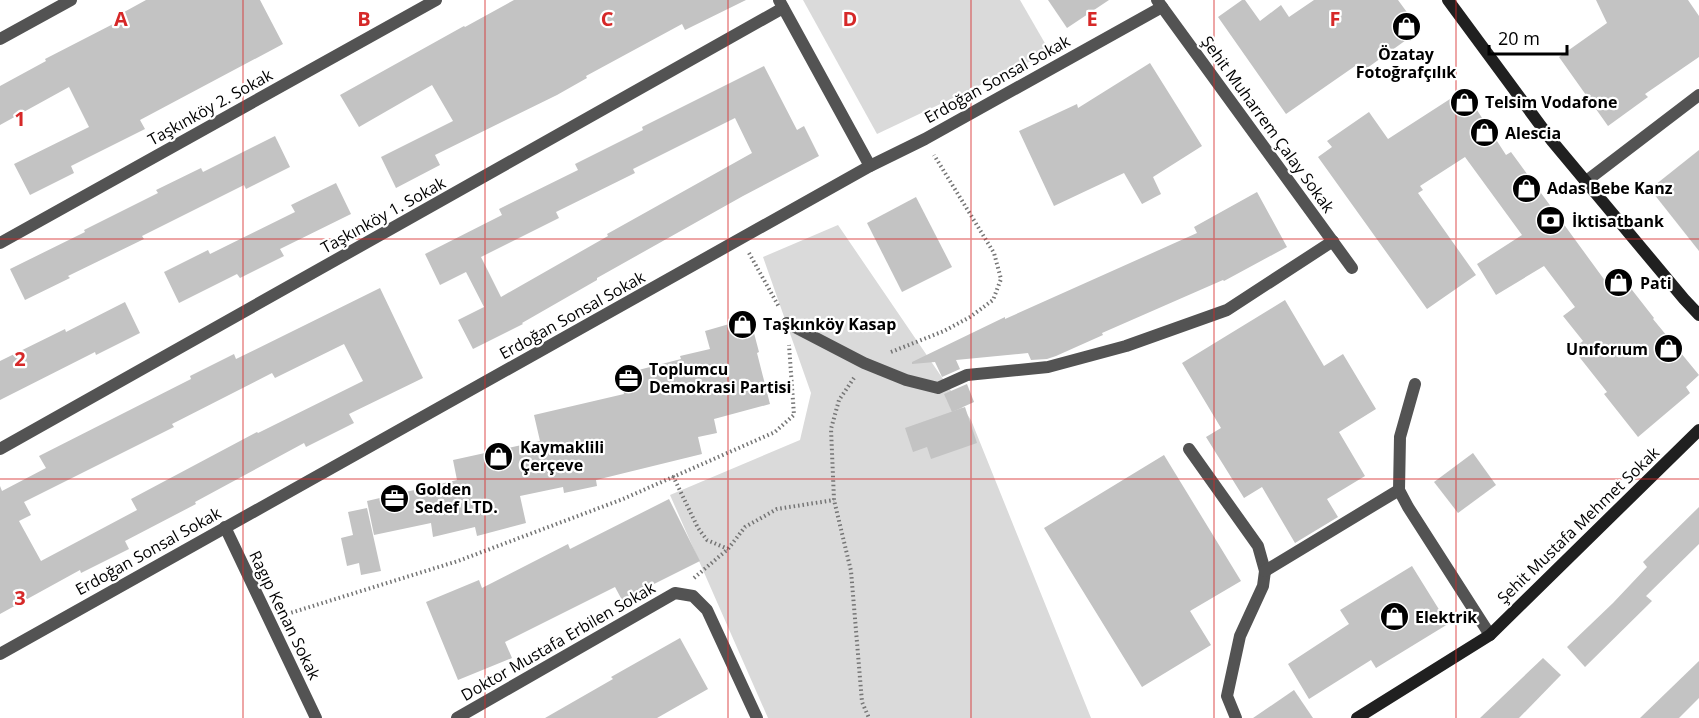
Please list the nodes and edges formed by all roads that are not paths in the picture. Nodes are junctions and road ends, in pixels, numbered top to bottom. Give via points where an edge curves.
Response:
1 (71, 0) edge
2 (436, 0) edge
3 (1448, 0) edge
4 (1159, 3) edge
5 (781, 4) edge
6 (0, 39) edge
7 (1699, 95) edge
8 (870, 166) junction
9 (1585, 182) junction
10 (1333, 241) junction
11 (0, 243) edge
12 (1352, 268) dead end
13 (1699, 315) edge
14 (787, 323) road end
15 (1415, 384) dead end
16 (1699, 430) edge
17 (0, 449) edge
18 (1189, 449) dead end
19 (1400, 490) junction
20 (225, 527) junction
21 (1265, 571) junction
22 (1490, 635) junction
23 (0, 654) edge
24 (316, 718) edge
25 (457, 718) edge
26 (757, 718) edge
27 (1236, 718) edge
28 (1357, 718) edge

1 - 6 street
2 - 11 street, Taşkınköy 2. Sokak
3 - 9 main road
4 - 8 street, Erdoğan Sonsal Sokak via 925,139
4 - 10 street, Şehit Muharrem Çalay Sokak
5 - 8 street
5 - 17 street, Taşkınköy 1. Sokak
7 - 9 street
8 - 20 street, Erdoğan Sonsal Sokak
9 - 13 main road
10 - 12 street, Şehit Muharrem Çalay Sokak
10 - 14 street via 1227,310 1104,352 1048,367 967,375 938,388 864,363
15 - 19 street via 1400,437
16 - 22 main road, Şehit Mustafa Mehmet Sokak
18 - 21 street via 1258,546
19 - 21 street
19 - 22 street
20 - 23 street, Erdoğan Sonsal Sokak
20 - 24 street, Ragıp Kenan Sokak
21 - 27 street via 1263,586 1240,636 1227,696
22 - 28 main road, Şehit Mustafa Mehmet Sokak
25 - 26 street, Doktor Mustafa Erbilen Sokak via 675,593 693,596 707,610

